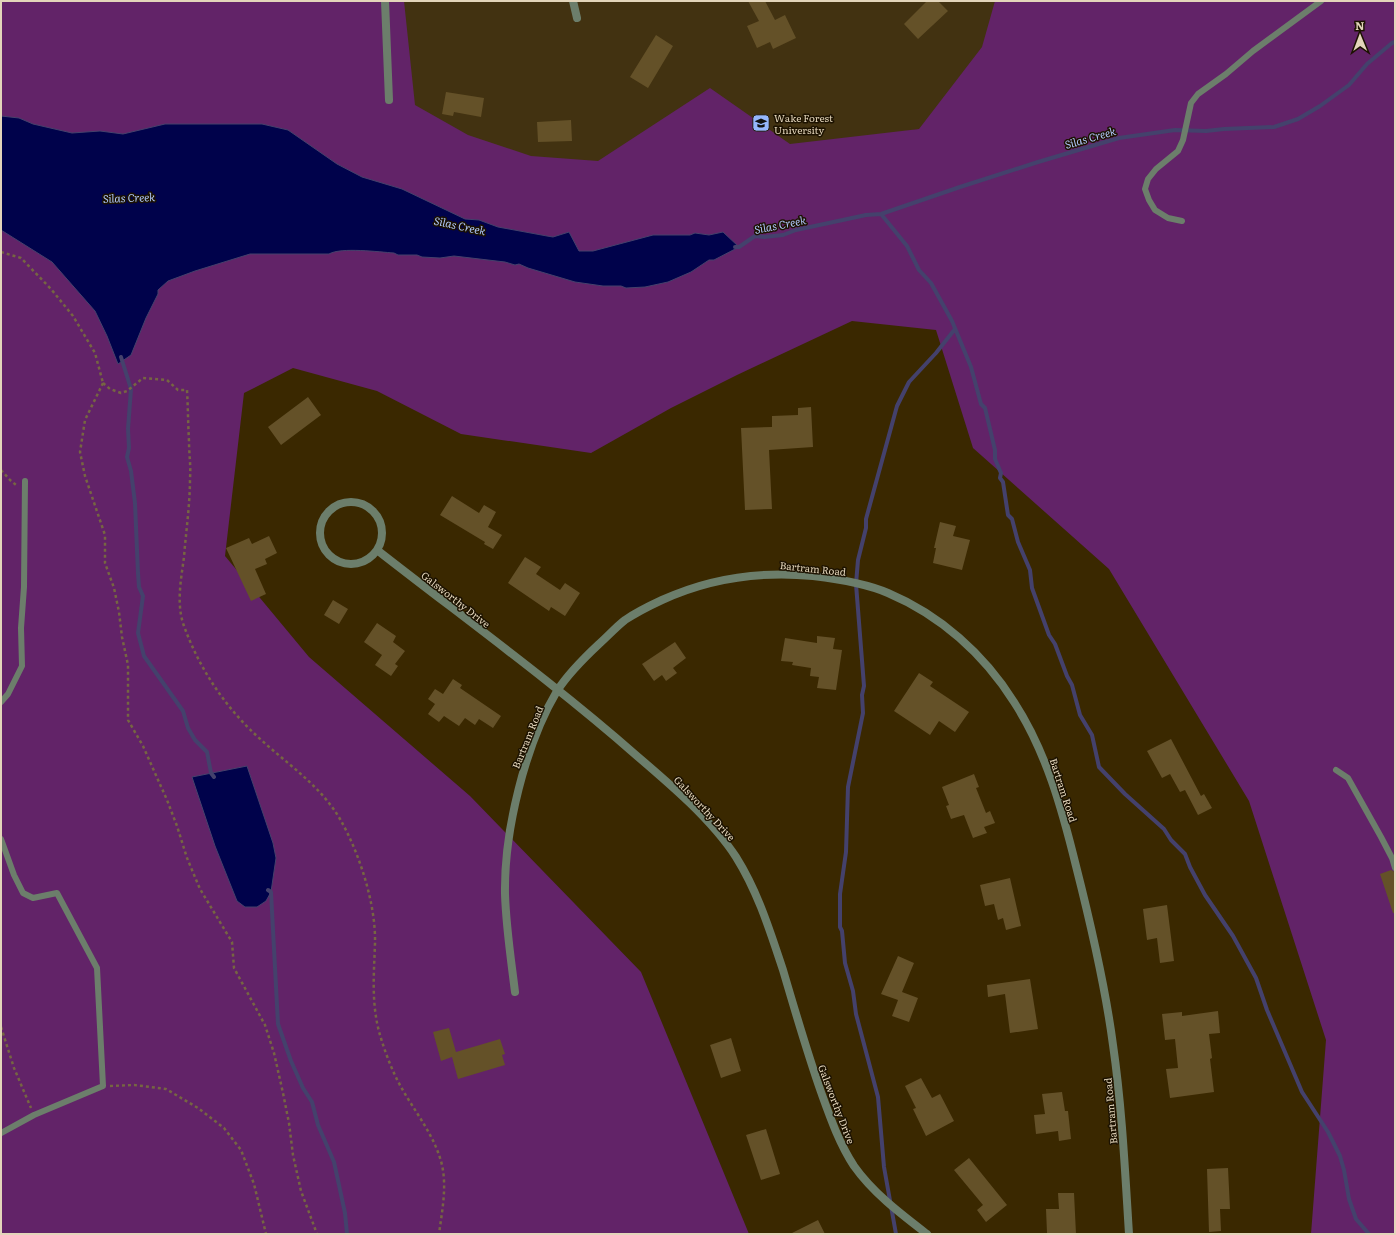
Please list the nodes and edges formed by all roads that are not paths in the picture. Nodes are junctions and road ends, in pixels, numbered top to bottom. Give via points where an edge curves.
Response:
1 (385, 1) edge
2 (573, 1) edge
3 (1321, 1) edge
4 (576, 18) dead end
5 (389, 100) dead end
6 (1182, 221) dead end
7 (25, 484) road end
8 (377, 550) junction
9 (558, 690) junction
10 (1, 702) edge
11 (1336, 770) dead end
12 (1, 839) edge
13 (1395, 868) edge
14 (515, 992) dead end
15 (1, 1133) edge
16 (927, 1234) edge
17 (1129, 1234) edge

1 - 5 street
2 - 4 street
3 - 6 lane via 1253,51 1190,103 1183,140 1178,151 1156,169 1148,179 1145,189 1155,210 1168,218
7 - 10 lane via 22,666 8,694
8 - 8 street via 382,530 377,516 367,506 346,502 333,508 324,518 320,527 322,546 335,560 358,563
8 - 9 street, Galsworthy Drive
9 - 14 street, Bartram Road via 541,724 526,766 509,837 505,891
9 - 16 street, Galsworthy Drive via 664,779 702,816 735,855 757,896 814,1073 846,1154 871,1186
9 - 17 street, Bartram Road via 582,660 626,620 647,607 697,586 746,575 775,574 832,578 886,592 918,608 947,627 969,646 1007,691 1028,724 1052,783 1068,833 1104,986 1113,1043 1121,1112
11 - 13 lane via 1348,778
12 - 15 lane via 23,893 33,898 57,893 97,968 103,1086 34,1115

